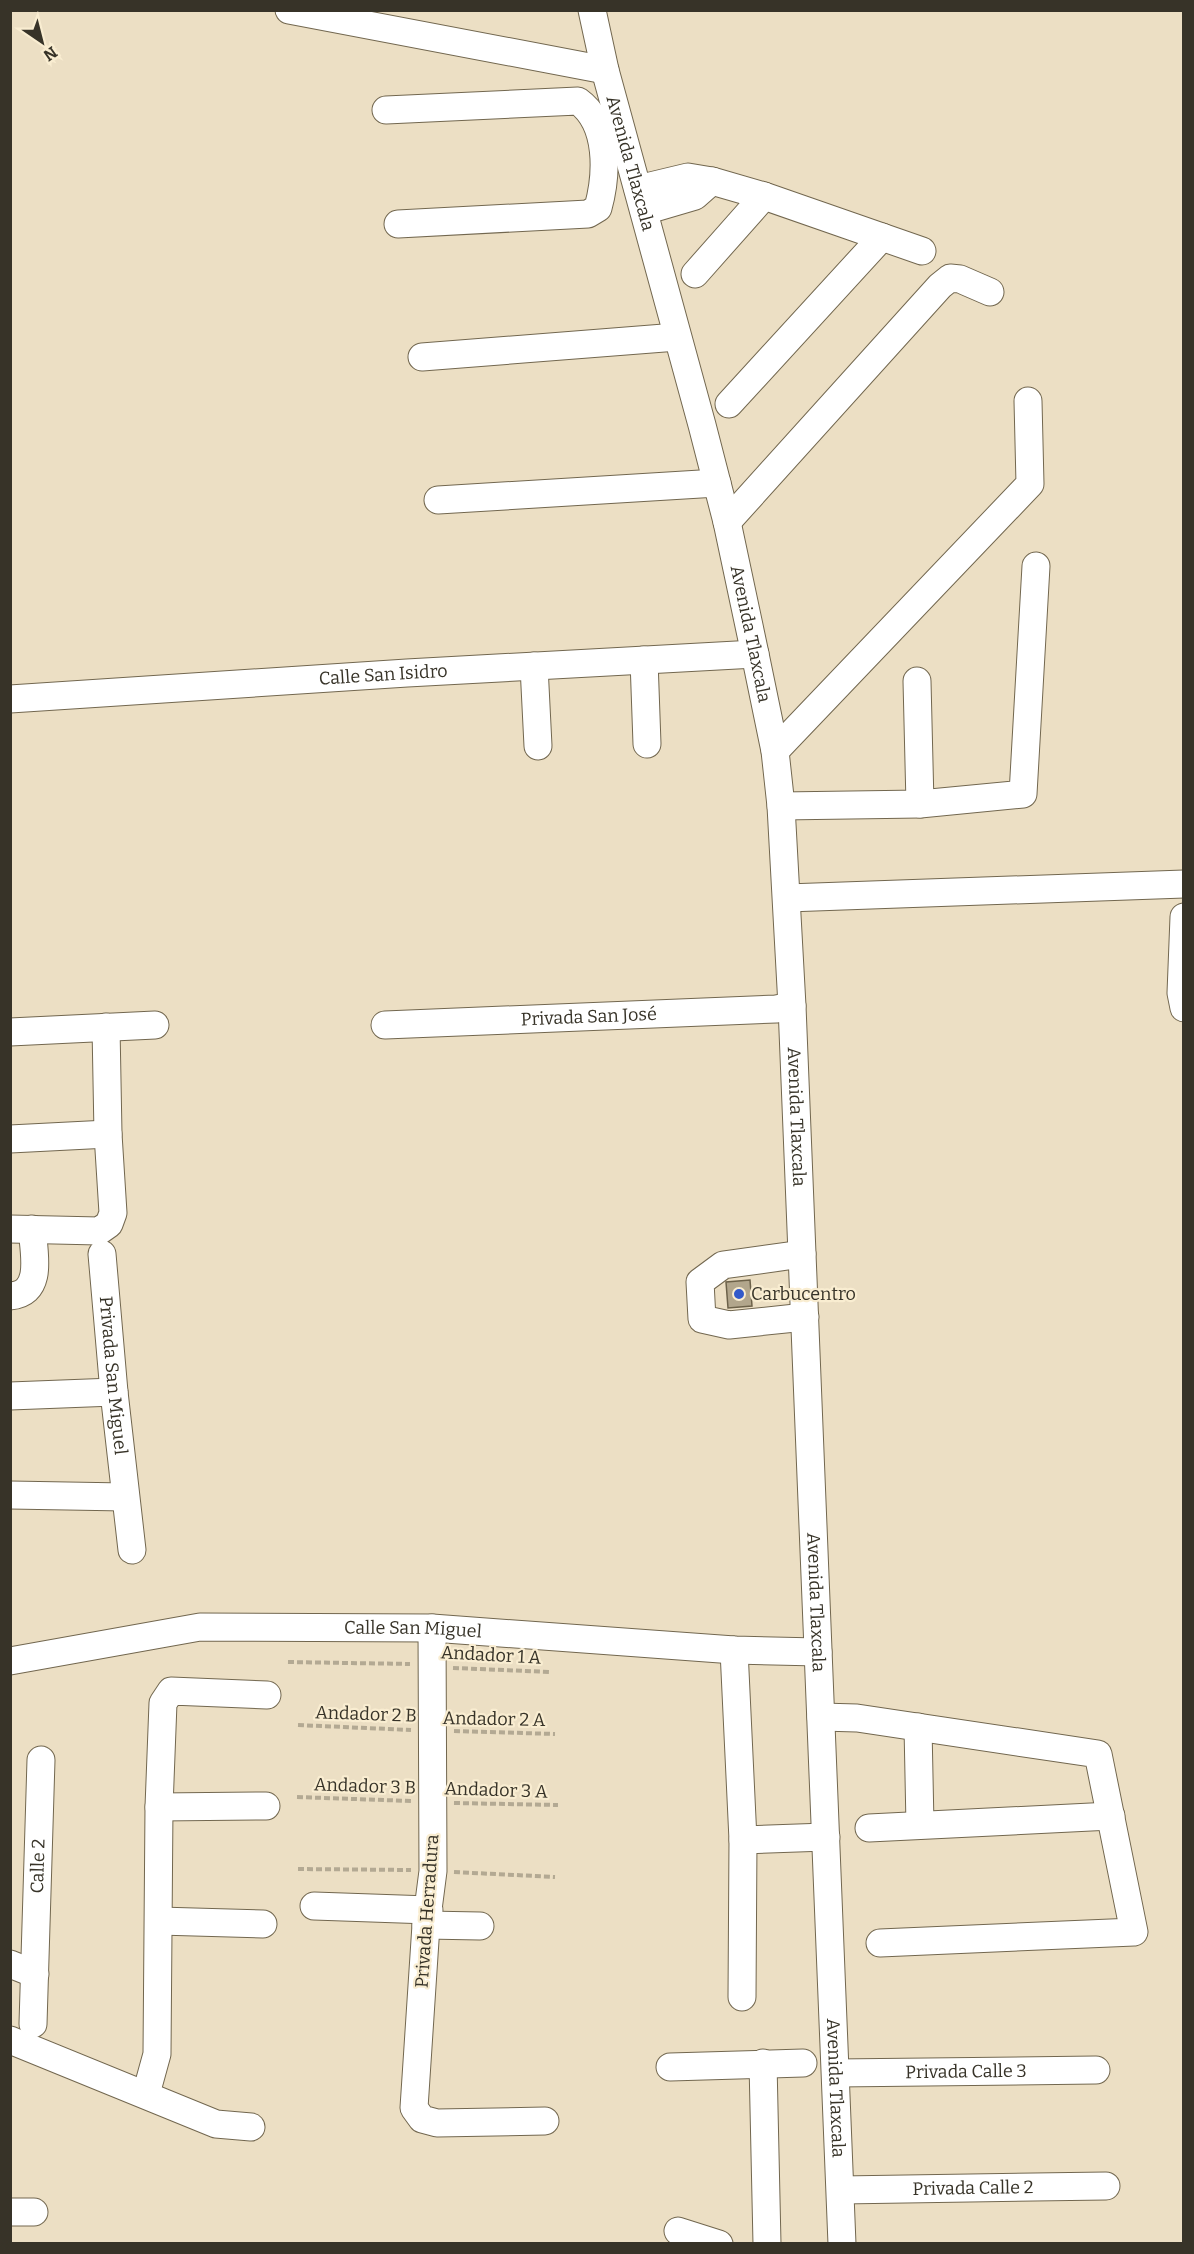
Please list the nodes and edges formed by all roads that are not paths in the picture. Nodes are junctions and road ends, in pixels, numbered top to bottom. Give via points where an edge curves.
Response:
1 (289, 10) edge
2 (592, 10) edge
3 (605, 70) junction
4 (386, 110) dead end
5 (621, 168) junction
6 (764, 196) junction
7 (398, 224) dead end
8 (882, 237) junction
9 (922, 251) dead end
10 (695, 274) dead end
11 (990, 292) dead end
12 (677, 337) junction
13 (422, 357) dead end
14 (1028, 401) dead end
15 (729, 404) dead end
16 (717, 483) junction
17 (438, 500) dead end
18 (734, 514) junction
19 (1036, 566) dead end
20 (755, 654) junction
21 (644, 660) junction
22 (534, 666) junction
23 (917, 681) dead end
24 (10, 699) edge
25 (647, 744) dead end
26 (781, 744) junction
27 (538, 746) dead end
28 (920, 804) junction
29 (793, 806) junction
30 (1184, 884) edge
31 (787, 898) junction
32 (1184, 917) edge
33 (792, 1006) junction
34 (1184, 1008) edge
35 (155, 1025) dead end
36 (385, 1025) dead end
37 (106, 1027) junction
38 (10, 1032) edge
39 (108, 1134) junction
40 (10, 1139) edge
41 (21, 1229) edge
42 (100, 1242) junction
43 (802, 1254) junction
44 (10, 1296) edge
45 (805, 1317) junction
46 (114, 1392) junction
47 (10, 1396) edge
48 (10, 1495) edge
49 (125, 1497) junction
50 (132, 1550) dead end
51 (432, 1628) junction
52 (734, 1650) junction
53 (818, 1652) junction
54 (10, 1661) edge
55 (267, 1695) dead end
56 (821, 1717) junction
57 (918, 1727) junction
58 (41, 1760) dead end
59 (159, 1806) junction
60 (266, 1806) dead end
61 (1110, 1816) junction
62 (920, 1825) junction
63 (869, 1828) dead end
64 (814, 1838) junction
65 (743, 1840) junction
66 (314, 1906) dead end
67 (427, 1917) junction
68 (159, 1922) junction
69 (263, 1924) dead end
70 (480, 1926) dead end
71 (880, 1943) dead end
72 (23, 1969) edge
73 (742, 1997) dead end
74 (33, 2024) dead end
75 (10, 2040) edge
76 (802, 2062) dead end
77 (763, 2063) junction
78 (670, 2067) dead end
79 (1096, 2070) dead end
80 (836, 2073) junction
81 (146, 2094) junction
82 (545, 2121) dead end
83 (251, 2127) dead end
84 (1106, 2186) dead end
85 (841, 2190) junction
86 (678, 2230) dead end
87 (719, 2244) edge
88 (767, 2244) edge
89 (842, 2244) edge

1 - 3 street
2 - 3 street, Avenida Tlaxcala
3 - 5 street, Avenida Tlaxcala
4 - 5 street via 578,101 586,107
5 - 6 street via 712,181
5 - 7 street via 598,208 588,214
5 - 12 street, Avenida Tlaxcala
6 - 8 street
6 - 10 street
8 - 9 street
8 - 15 street
11 - 18 street via 960,279 950,278 940,286
12 - 13 street
12 - 16 street, Avenida Tlaxcala
14 - 26 street via 1030,484
16 - 17 street
16 - 18 street, Avenida Tlaxcala
18 - 20 street, Avenida Tlaxcala
19 - 28 street via 1023,794
20 - 21 street, Calle San Isidro
20 - 26 street, Avenida Tlaxcala
21 - 22 street, Calle San Isidro
21 - 25 street
22 - 24 street, Calle San Isidro
22 - 27 street
23 - 28 street
26 - 29 street, Avenida Tlaxcala
28 - 29 street
29 - 31 street, Avenida Tlaxcala
30 - 31 street
31 - 33 street, Avenida Tlaxcala
32 - 34 street
33 - 36 street, Privada San José
33 - 43 street, Avenida Tlaxcala
35 - 37 street
37 - 38 street
37 - 39 street
39 - 40 street
39 - 42 street via 112,1213
41 - 42 street
41 - 44 street via 35,1278 29,1290
42 - 46 street, Privada San Miguel
43 - 45 street, Avenida Tlaxcala
43 - 45 street via 723,1265 700,1282 702,1319 729,1325
45 - 53 street, Avenida Tlaxcala
46 - 47 street
46 - 49 street, Privada San Miguel
48 - 49 street
49 - 50 street, Privada San Miguel
51 - 52 street, Calle San Miguel
51 - 54 street, Calle San Miguel via 200,1627
51 - 67 street, Privada Herradura via 433,1870
52 - 53 street, Calle San Miguel
52 - 65 street
53 - 56 street, Avenida Tlaxcala
55 - 59 street via 171,1691 167,1695 163,1703
56 - 57 street
56 - 64 street, Avenida Tlaxcala
57 - 61 street via 1098,1754
57 - 62 street
58 - 72 street, Calle 2
59 - 60 street
59 - 68 street
61 - 62 street
61 - 71 street via 1134,1932
62 - 63 street
64 - 65 street
64 - 80 street, Avenida Tlaxcala
65 - 73 street
66 - 67 street
67 - 70 street
67 - 82 street, Privada Herradura via 414,2109 422,2120 437,2123
68 - 69 street
68 - 81 street via 157,2054
72 - 74 street, Calle 2
75 - 81 street
76 - 77 street
77 - 78 street
77 - 88 street
79 - 80 street, Privada Calle 3
80 - 85 street, Avenida Tlaxcala
81 - 83 street via 216,2124
84 - 85 street, Privada Calle 2
85 - 89 street, Avenida Tlaxcala
86 - 87 street

